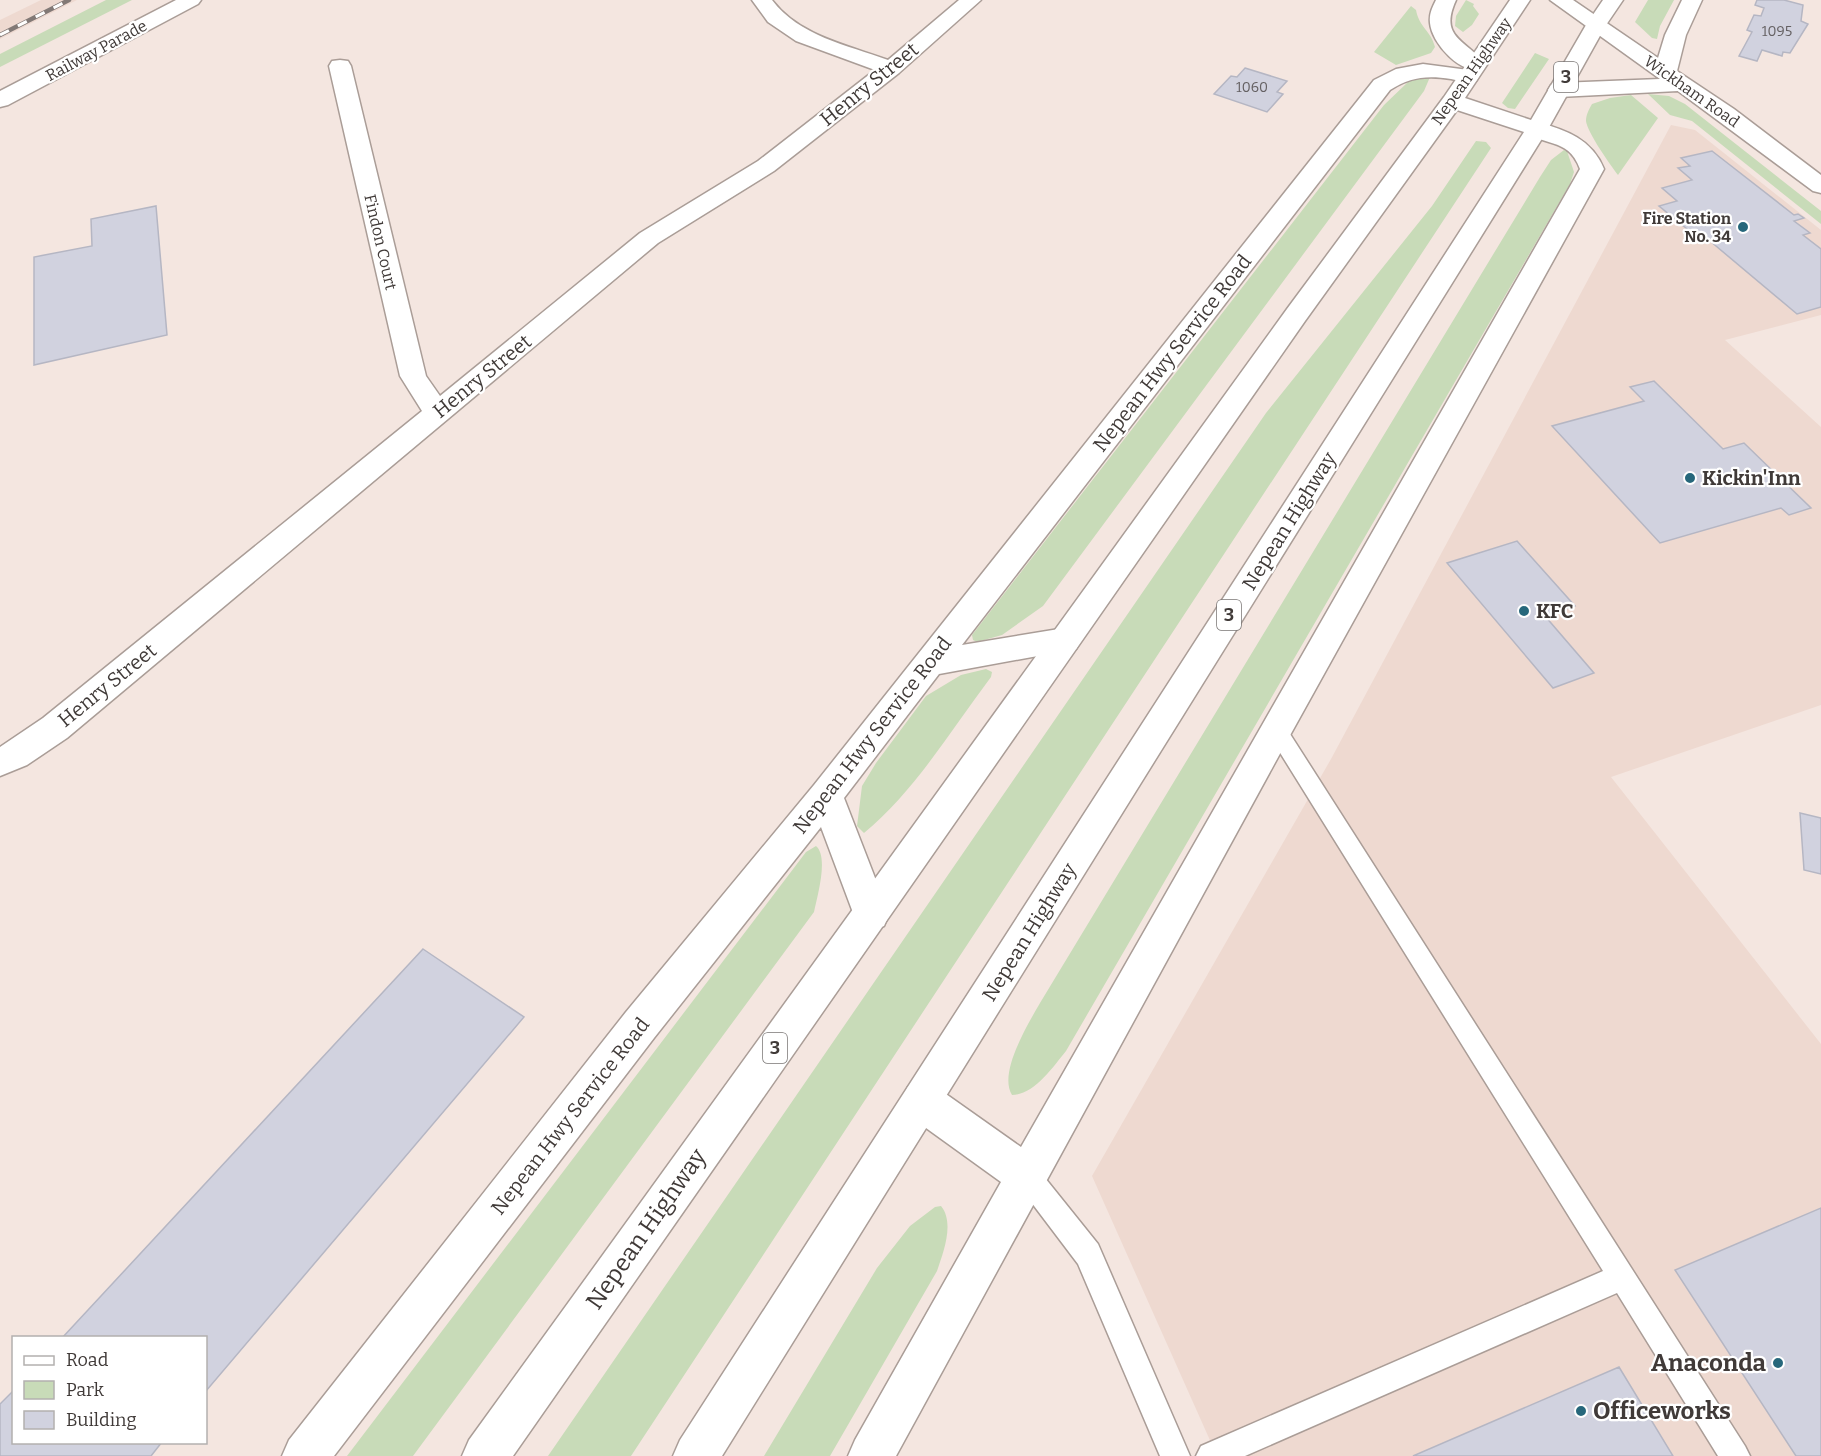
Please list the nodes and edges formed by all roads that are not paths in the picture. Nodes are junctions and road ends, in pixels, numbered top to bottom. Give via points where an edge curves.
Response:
1 (191, 0) edge
2 (762, 0) edge
3 (971, 0) edge
4 (1446, 0) edge
5 (1520, 0) edge
6 (1560, 0) edge
7 (1613, 0) edge
8 (1692, 0) edge
9 (1596, 25) junction
10 (340, 66) dead end
11 (891, 68) junction
12 (1674, 78) junction
13 (1465, 81) junction
14 (1558, 90) junction
15 (0, 100) edge
16 (1537, 129) junction
17 (1821, 186) edge
18 (437, 412) junction
19 (1065, 640) junction
20 (928, 663) junction
21 (1276, 729) junction
22 (0, 762) edge
23 (826, 795) junction
24 (871, 914) junction
25 (922, 1101) junction
26 (1028, 1177) junction
27 (1622, 1277) junction
28 (305, 1456) edge
29 (484, 1456) edge
30 (696, 1456) edge
31 (871, 1456) edge
32 (1175, 1456) edge
33 (1211, 1456) edge
34 (1735, 1456) edge

1 - 15 main road, Railway Parade
2 - 11 main road via 775,18 804,37
3 - 11 main road, Henry Street
4 - 13 main road via 1439,10 1441,29 1454,50
5 - 13 main road, Nepean Highway / 3
6 - 9 main road, Wickham Road
7 - 9 main road, Nepean Highway / 3
8 - 12 main road via 1670,50
9 - 12 main road, Wickham Road
9 - 14 main road, Nepean Highway / 3
10 - 18 main road, Findon Court via 413,376
11 - 18 main road, Henry Street via 766,166 649,238
12 - 14 main road
12 - 17 main road, Wickham Road
13 - 16 main road
13 - 19 main road, Nepean Highway / 3
13 - 20 main road, Nepean Hwy Service Road via 1428,68 1395,76 1382,85
14 - 16 main road, Nepean Highway / 3
16 - 21 main road via 1576,143 1593,169
16 - 25 main road, Nepean Highway / 3
18 - 22 main road, Henry Street via 54,728
19 - 20 main road
19 - 24 main road, Nepean Highway / 3
20 - 23 main road, Nepean Hwy Service Road
21 - 26 main road
21 - 27 lane
23 - 24 main road
23 - 28 main road, Nepean Hwy Service Road via 640,1025
24 - 29 main road, Nepean Highway / 3
25 - 26 main road
25 - 30 main road, Nepean Highway / 3
26 - 31 main road
26 - 32 lane via 1088,1254
27 - 33 lane
27 - 34 lane

